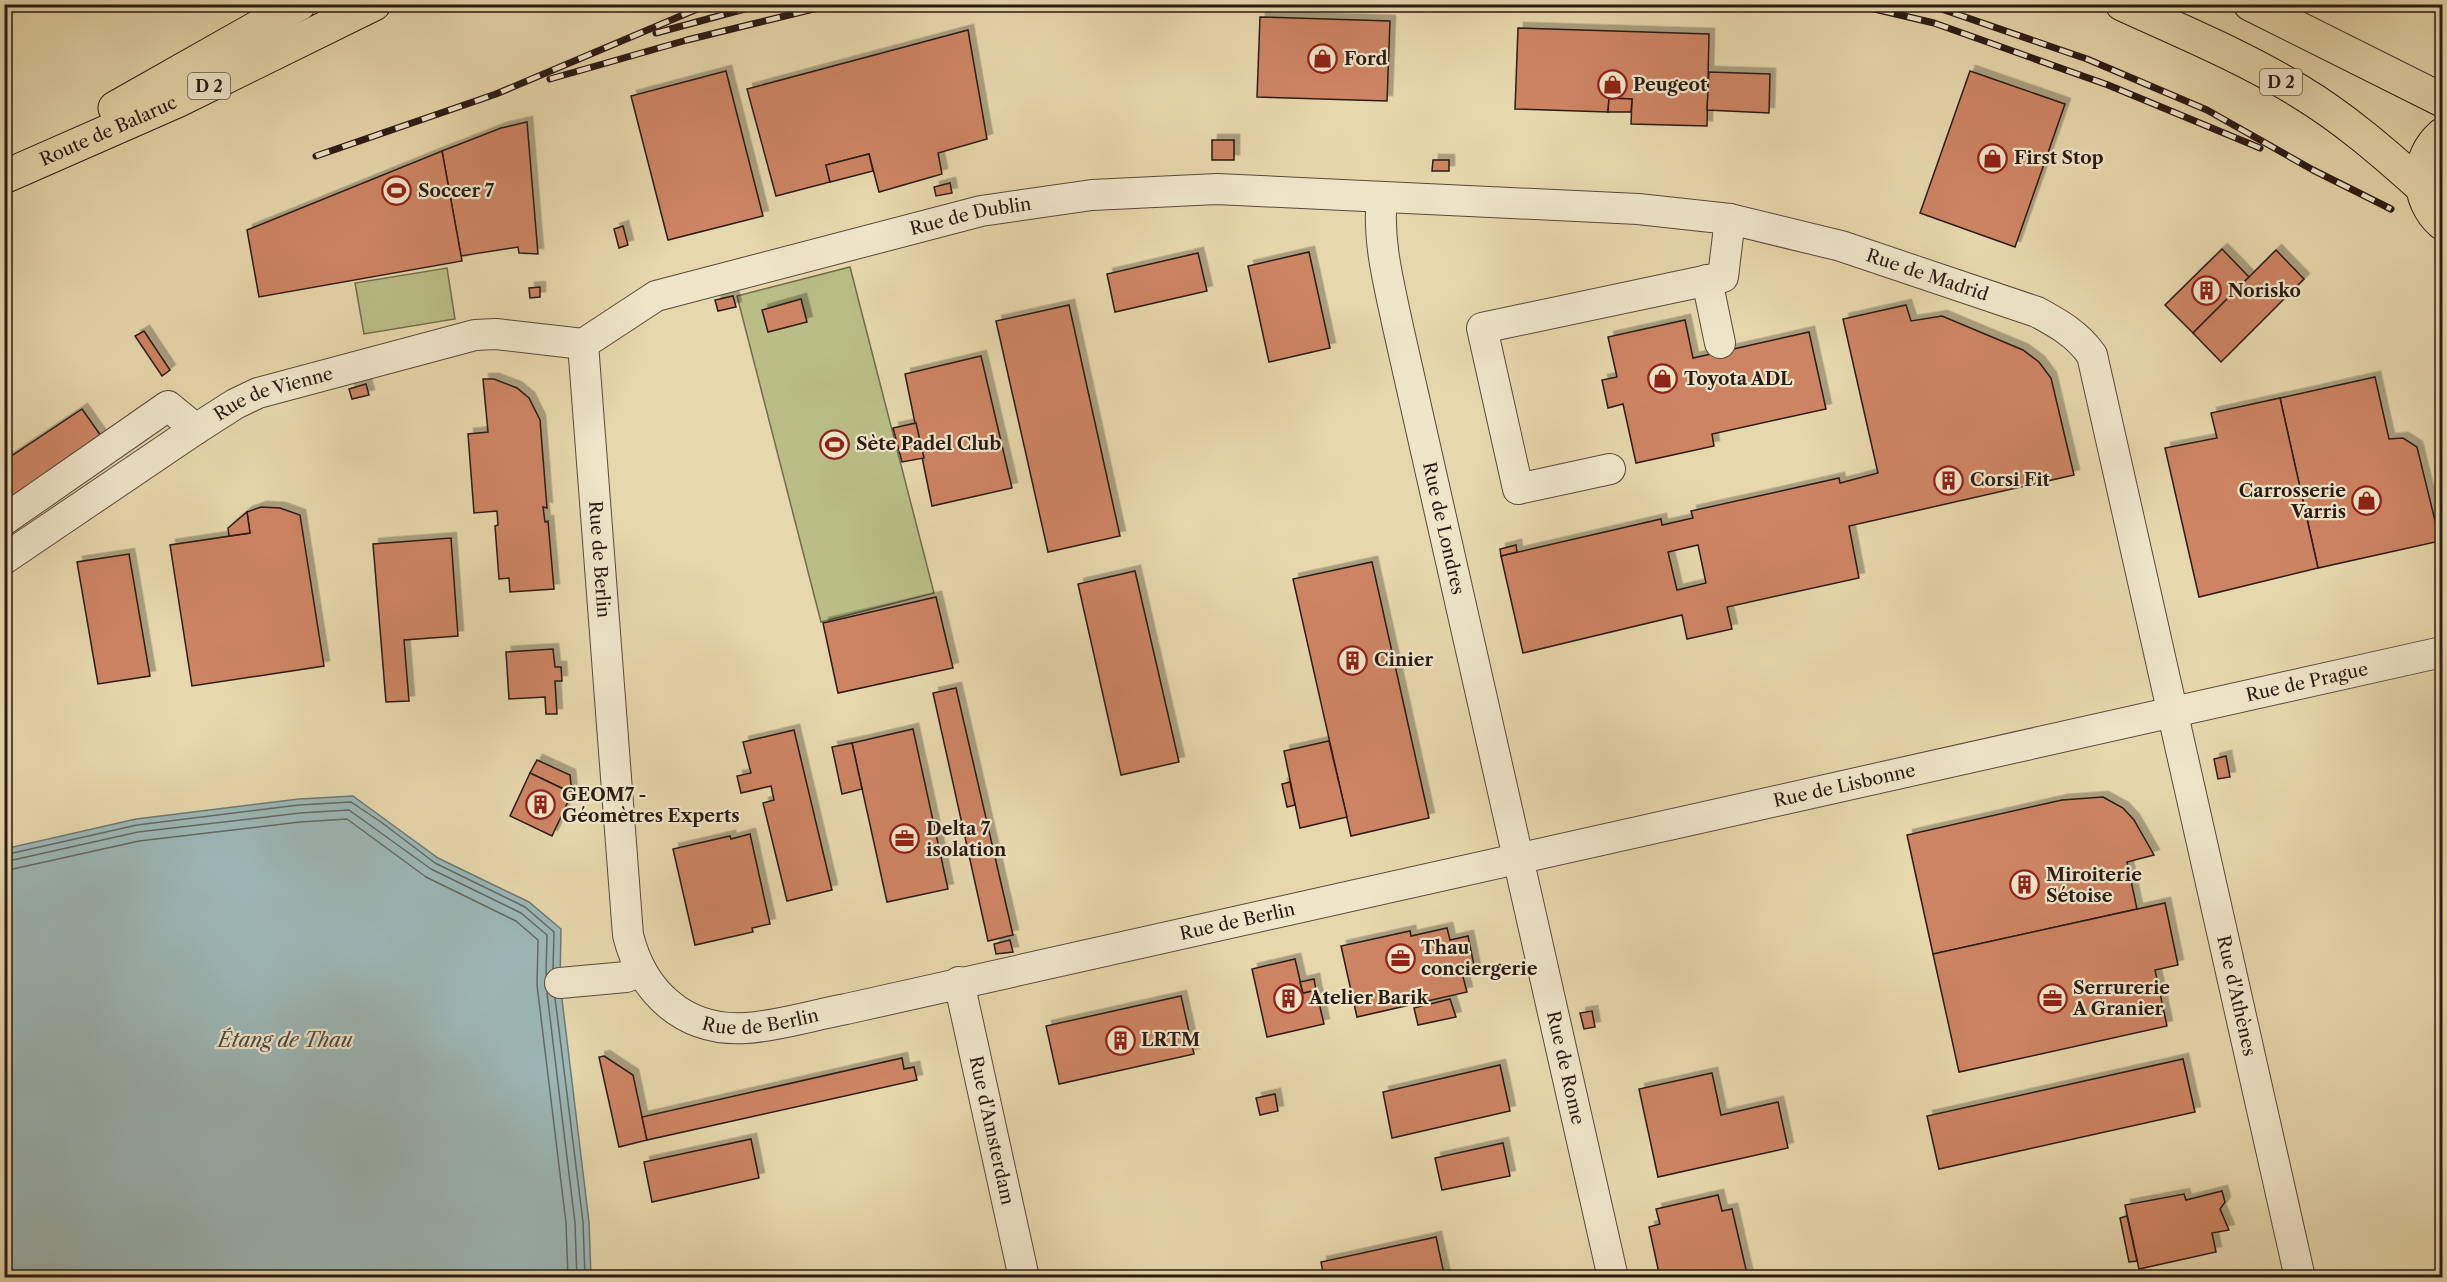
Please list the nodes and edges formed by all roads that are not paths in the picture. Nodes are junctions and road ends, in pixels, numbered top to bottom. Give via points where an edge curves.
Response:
1 (299, 4) edge
2 (374, 4) edge
3 (2121, 4) edge
4 (2250, 4) edge
5 (2442, 100) edge
6 (2442, 135) edge
7 (4, 170) edge
8 (4, 177) edge
9 (2422, 187) junction
10 (1382, 196) junction
11 (1730, 219) junction
12 (2442, 223) edge
13 (1707, 280) junction
14 (1720, 343) dead end
15 (583, 344) junction
16 (196, 429) junction
17 (1610, 469) dead end
18 (4, 520) edge
19 (4, 559) edge
20 (2442, 651) edge
21 (2173, 713) junction
22 (1518, 858) junction
23 (640, 972) junction
24 (959, 982) junction
25 (560, 983) dead end
26 (1024, 1278) edge
27 (1613, 1278) edge
28 (2300, 1278) edge

1 - 7 main road, Route de Balaruc / D 2
2 - 8 main road, Route de Balaruc / D 2 via 177,101
3 - 9 main road, D 2 via 2299,91 2380,149
4 - 5 main road
6 - 9 main road via 2427,155
9 - 12 main road, D 2 via 2427,203
10 - 11 street, Rue de Madrid via 1627,208
10 - 15 street, Rue de Dublin via 1217,189 1092,195 981,211 656,296
10 - 22 street, Rue de Londres via 1384,256 1396,317
11 - 13 street via 1723,277
11 - 21 street, Rue de Madrid via 1842,246 2037,312 2081,340 2092,355
13 - 14 street
13 - 17 street via 1482,328 1518,489
15 - 16 street, Rue de Vienne via 496,334 452,340 280,386 235,404
15 - 23 street, Rue de Berlin via 628,935
16 - 18 street via 168,406
16 - 19 street, Rue de Vienne
20 - 21 street, Rue de Prague
21 - 22 street, Rue de Lisbonne
21 - 28 street, Rue d'Athènes
22 - 24 street, Rue de Berlin
22 - 27 street, Rue de Rome
23 - 24 street, Rue de Berlin via 671,1006 692,1018 719,1027 747,1028
23 - 25 street via 626,977
24 - 26 street, Rue d'Amsterdam

